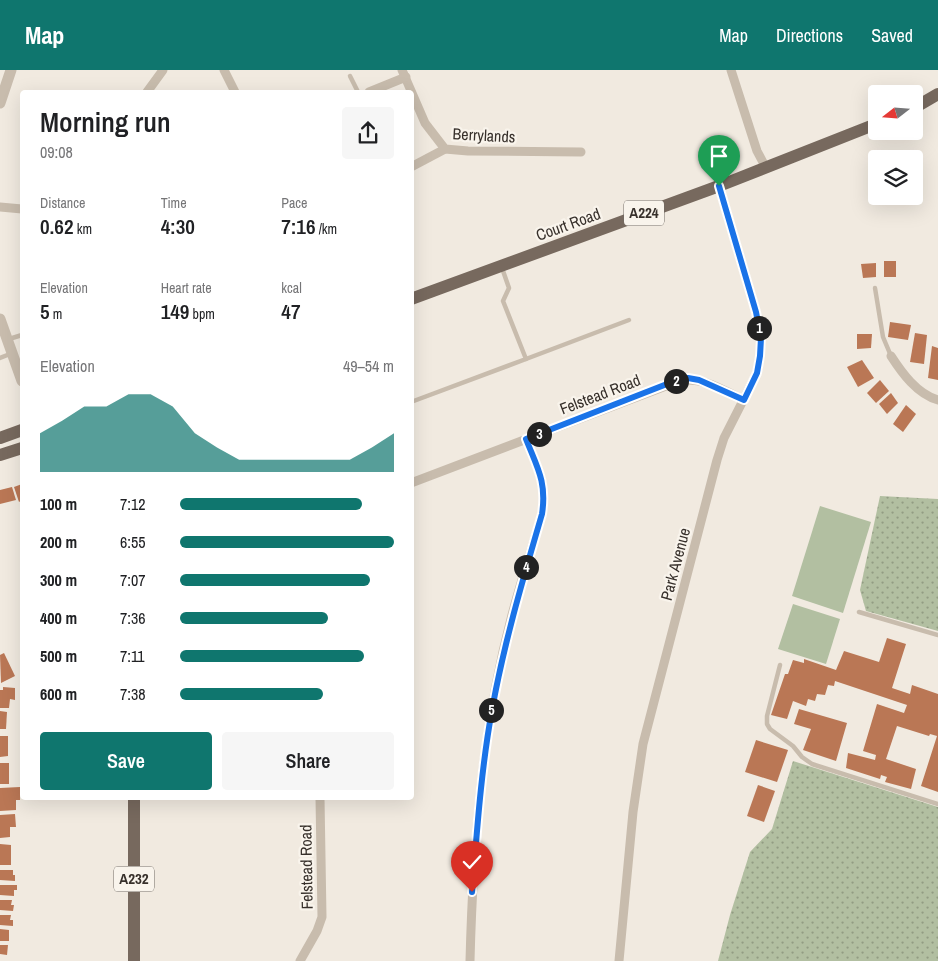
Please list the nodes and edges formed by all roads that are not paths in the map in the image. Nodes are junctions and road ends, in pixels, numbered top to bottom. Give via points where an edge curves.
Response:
1 (11, 70) edge
2 (163, 70) edge
3 (224, 70) edge
4 (731, 70) edge
5 (404, 74) edge
6 (350, 76) dead end
7 (148, 90) edge
8 (234, 90) edge
9 (357, 90) edge
10 (373, 90) edge
11 (411, 90) edge
12 (938, 94) edge
13 (414, 98) edge
14 (0, 102) edge
15 (923, 103) edge
16 (868, 127) edge
17 (445, 150) junction
18 (581, 152) dead end
19 (414, 166) edge
20 (766, 168) junction
21 (719, 186) junction
22 (0, 207) edge
23 (20, 209) edge
24 (501, 266) junction
25 (875, 288) dead end
26 (414, 298) edge
27 (0, 319) edge
28 (628, 320) dead end
29 (20, 336) edge
30 (8, 340) junction
31 (13, 353) junction
32 (891, 356) joint
33 (0, 358) edge
34 (526, 359) junction
35 (20, 375) edge
36 (744, 400) junction
37 (938, 400) edge
38 (414, 401) edge
39 (20, 431) edge
40 (0, 438) edge
41 (526, 439) junction
42 (20, 449) edge
43 (0, 455) edge
44 (414, 482) edge
45 (859, 612) dead end
46 (938, 635) edge
47 (780, 664) dead end
48 (134, 800) edge
49 (320, 800) edge
50 (938, 804) edge
51 (134, 961) edge
52 (300, 961) edge
53 (470, 961) edge
54 (619, 961) edge

1 - 14 street
2 - 7 street
3 - 8 street
4 - 20 street
5 - 10 street
5 - 11 street, Berrylands
6 - 9 lane
12 - 15 main road
13 - 17 street, Berrylands via 424,123
16 - 20 main road, Court Road / A224
17 - 18 street, Berrylands
17 - 19 street
20 - 21 main road, Court Road / A224
21 - 24 main road, Court Road / A224
21 - 36 street, Park Avenue via 761,338 757,373
22 - 23 street
24 - 26 main road, Court Road / A224
24 - 34 lane via 509,288 503,300
25 - 32 lane via 883,337
27 - 30 street
28 - 34 lane
29 - 30 lane
30 - 31 street
31 - 33 lane
31 - 35 street
32 - 37 street via 914,385
34 - 38 lane
36 - 41 street, Felstead Road via 688,378
36 - 54 street, Park Avenue via 724,438 717,460 644,744 633,812
39 - 40 main road
41 - 44 street, Felstead Road
41 - 53 street via 543,481 545,498 511,616 492,710 479,796
42 - 43 main road
45 - 46 lane
47 - 50 lane via 767,716 770,729 812,764
48 - 51 main road, A232
49 - 52 street, Felstead Road via 322,916

